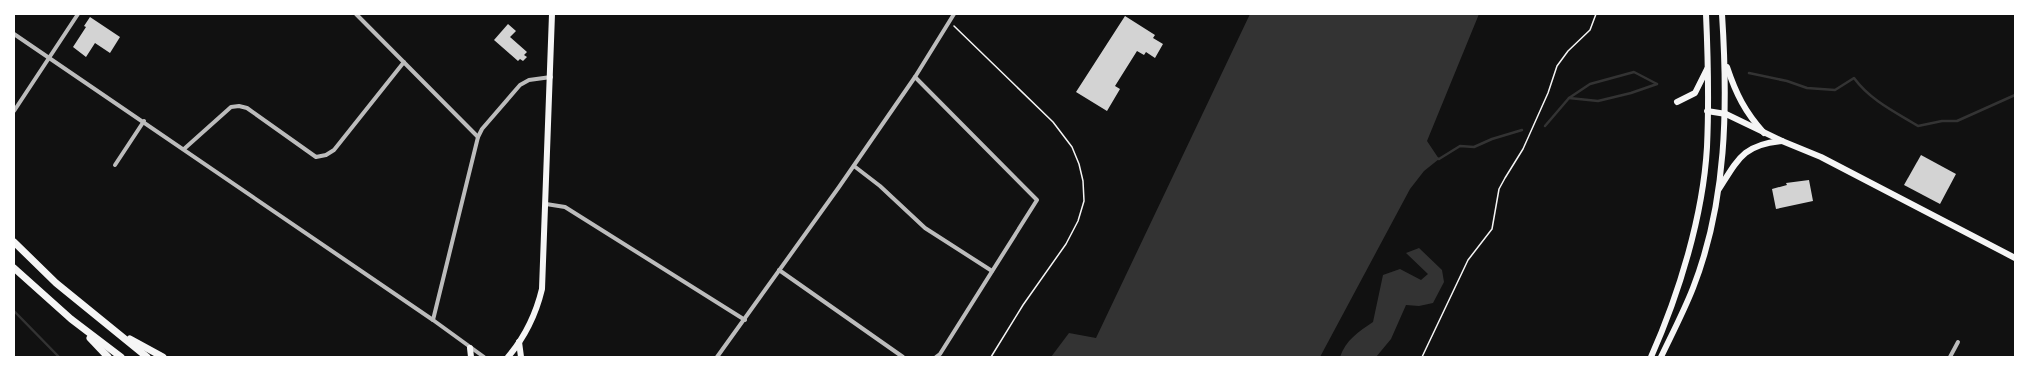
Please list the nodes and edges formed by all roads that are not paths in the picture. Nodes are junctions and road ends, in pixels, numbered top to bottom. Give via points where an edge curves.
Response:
1 (78, 14) edge
2 (356, 14) edge
3 (552, 14) edge
4 (954, 14) edge
5 (1706, 14) edge
6 (1722, 14) edge
7 (14, 34) edge
8 (49, 58) junction
9 (1725, 61) junction
10 (404, 62) junction
11 (1709, 66) junction
12 (551, 77) junction
13 (915, 77) junction
14 (1677, 102) dead end
15 (14, 111) edge
16 (1707, 111) junction
17 (1726, 114) junction
18 (144, 121) junction
19 (1764, 133) junction
20 (478, 137) junction
21 (1782, 141) junction
22 (184, 149) junction
23 (115, 165) dead end
24 (854, 166) junction
25 (1719, 190) junction
26 (546, 204) junction
27 (14, 242) edge
28 (2015, 258) edge
29 (14, 268) edge
30 (779, 270) junction
31 (992, 271) junction
32 (71, 319) junction
33 (433, 320) junction
34 (745, 320) junction
35 (119, 334) junction
36 (519, 342) junction
37 (1958, 342) dead end
38 (470, 348) junction
39 (108, 357) edge
40 (121, 357) edge
41 (147, 357) edge
42 (163, 357) edge
43 (471, 357) edge
44 (484, 357) edge
45 (508, 357) edge
46 (521, 357) edge
47 (717, 357) edge
48 (903, 357) edge
49 (936, 357) edge
50 (1651, 357) edge
51 (1661, 357) edge
52 (1950, 357) edge

1 - 8 street
2 - 10 street
3 - 12 main road
4 - 13 street
5 - 11 main road
6 - 9 main road
7 - 8 street
8 - 15 street
8 - 18 street
9 - 17 main road
9 - 19 main road via 1737,96
10 - 20 street
10 - 22 street via 341,142 326,155 316,157 247,108 239,106 232,107
11 - 14 main road via 1695,93
11 - 16 main road
12 - 20 street via 528,80 520,84 491,117
12 - 26 main road
13 - 24 street
13 - 31 street via 1037,200
16 - 17 main road
16 - 50 main road via 1707,147 1695,222 1679,281
17 - 19 main road
17 - 25 main road
18 - 22 street
18 - 23 street
19 - 21 main road
20 - 33 street
21 - 25 main road via 1761,144 1747,151
21 - 28 main road via 1871,182
22 - 33 street
24 - 30 street
24 - 31 street via 880,186 925,228
25 - 51 main road via 1693,287
26 - 34 street via 565,207
26 - 36 main road via 542,289 538,306
27 - 35 highway via 56,282
29 - 32 highway
30 - 34 street
30 - 48 street
31 - 49 street
32 - 39 highway
32 - 40 highway
33 - 38 street
34 - 47 street
35 - 41 highway
35 - 42 highway
36 - 45 main road
36 - 46 main road
37 - 52 street
38 - 43 main road
38 - 44 street

